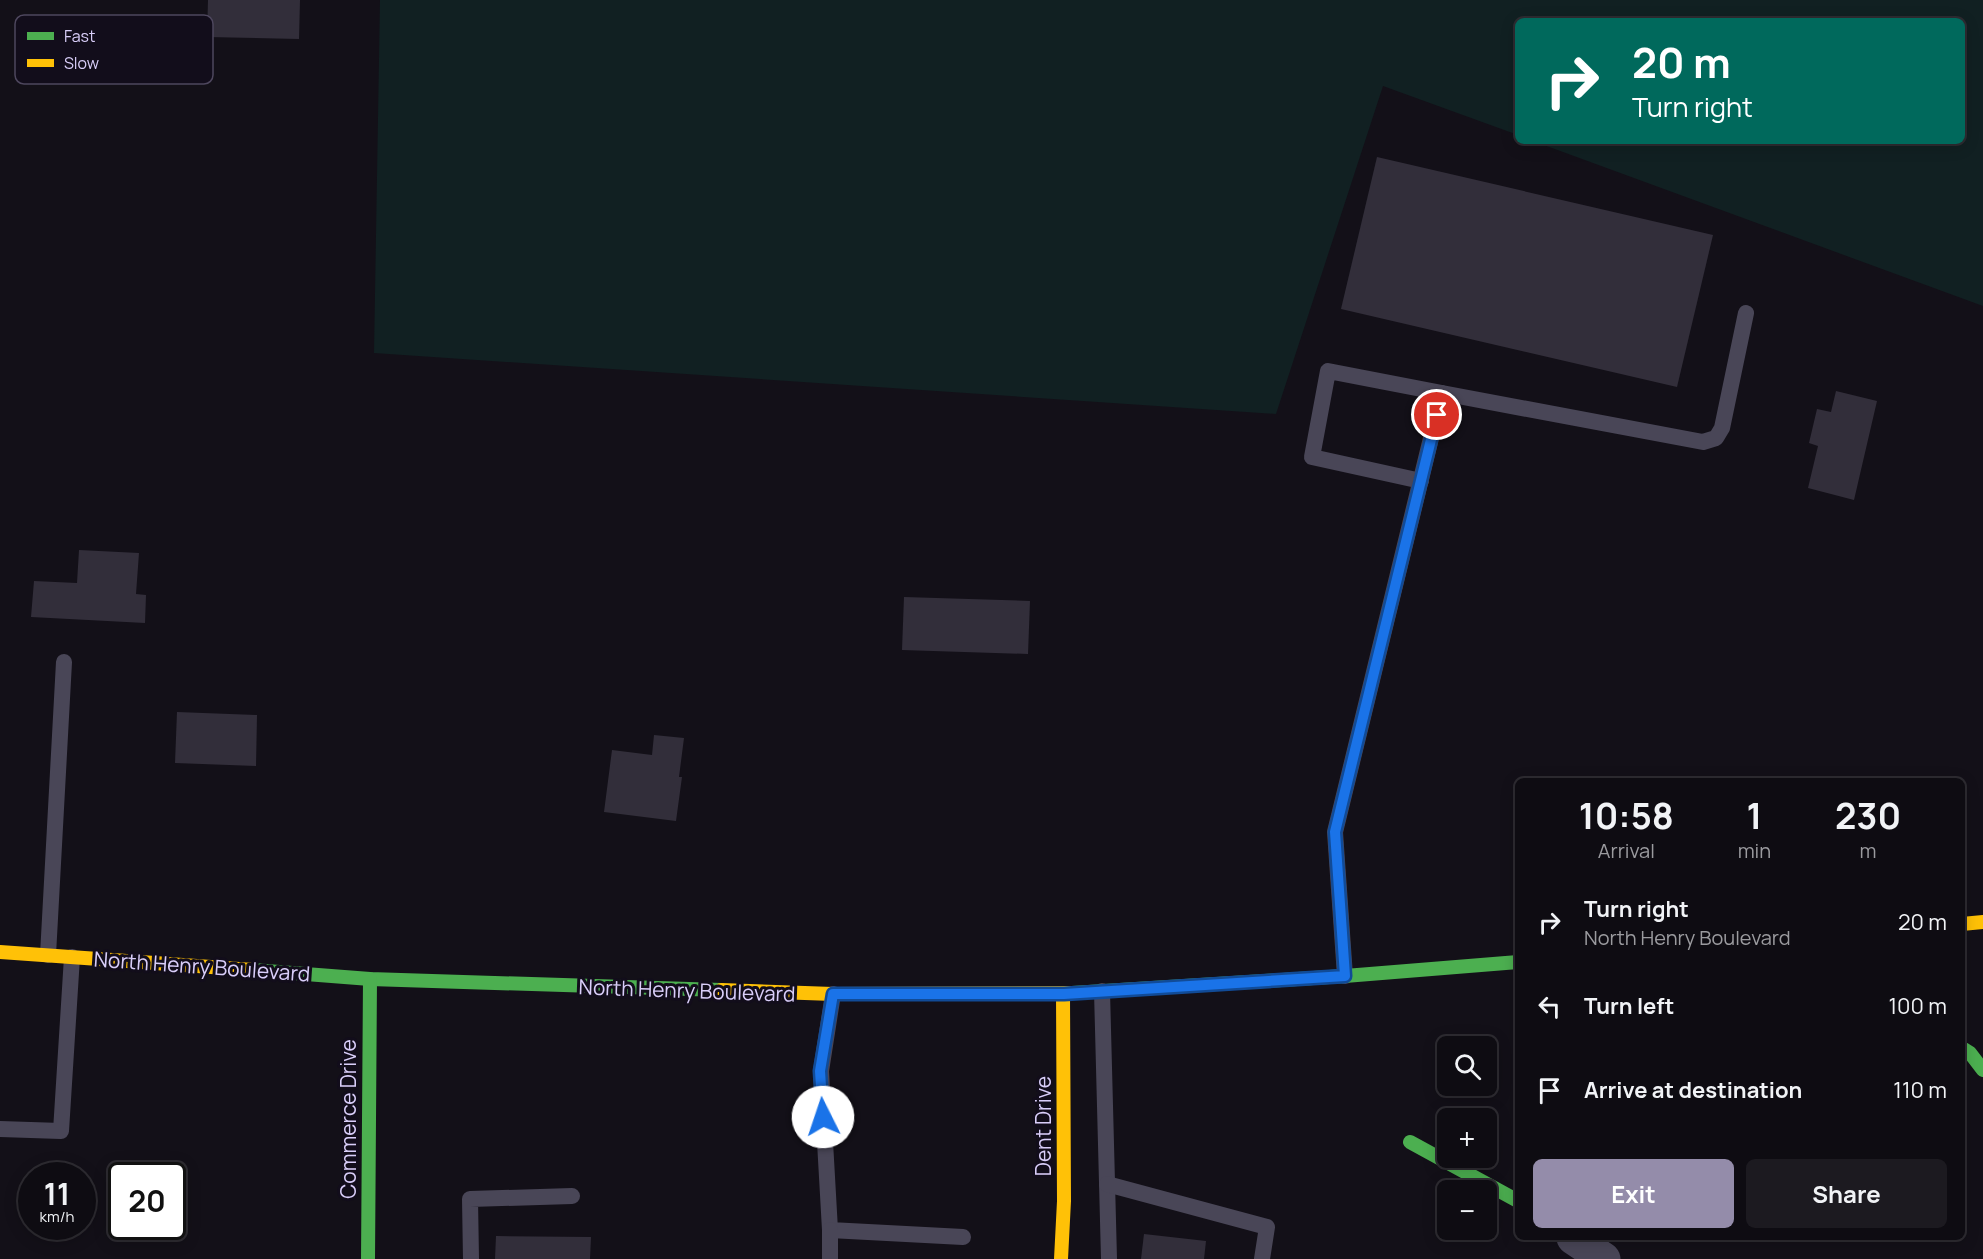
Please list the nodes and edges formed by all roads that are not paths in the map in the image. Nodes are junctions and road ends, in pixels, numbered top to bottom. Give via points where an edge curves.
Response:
1 (1746, 313) dead end
2 (1442, 393) junction
3 (1421, 481) junction
4 (64, 662) dead end
5 (1983, 922) edge
6 (1965, 924) edge
7 (0, 952) edge
8 (48, 955) junction
9 (72, 957) junction
10 (1515, 962) edge
11 (1345, 976) junction
12 (370, 979) junction
13 (1102, 991) junction
14 (833, 994) junction
15 (1064, 994) junction
16 (1965, 1050) edge
17 (1983, 1070) edge
18 (0, 1130) edge
19 (1410, 1142) dead end
20 (1107, 1184) junction
21 (572, 1196) dead end
22 (1515, 1199) edge
23 (830, 1230) junction
24 (963, 1237) dead end
25 (1576, 1240) edge
26 (368, 1259) edge
27 (471, 1259) edge
28 (830, 1259) edge
29 (1061, 1259) edge
30 (1109, 1259) edge
31 (1262, 1259) edge
32 (1604, 1259) edge

1 - 2 lane via 1722,428 1716,438 1703,442
2 - 3 lane
2 - 3 lane via 1328,370 1312,457
3 - 11 lane via 1335,832
4 - 8 lane
5 - 6 main road
7 - 8 main road, North Henry Boulevard
8 - 9 main road, North Henry Boulevard
9 - 12 main road, North Henry Boulevard
9 - 18 lane via 62,1131
10 - 11 main road, North Henry Boulevard
11 - 13 main road, North Henry Boulevard
12 - 14 main road, North Henry Boulevard
12 - 26 main road, Commerce Drive
13 - 15 main road, North Henry Boulevard
13 - 20 lane
14 - 15 main road, North Henry Boulevard
14 - 23 lane via 820,1071
15 - 29 main road, Dent Drive
16 - 17 main road
19 - 22 main road
20 - 30 lane
20 - 31 lane via 1267,1227
21 - 27 lane via 470,1199
23 - 24 lane
23 - 28 lane
25 - 32 street

